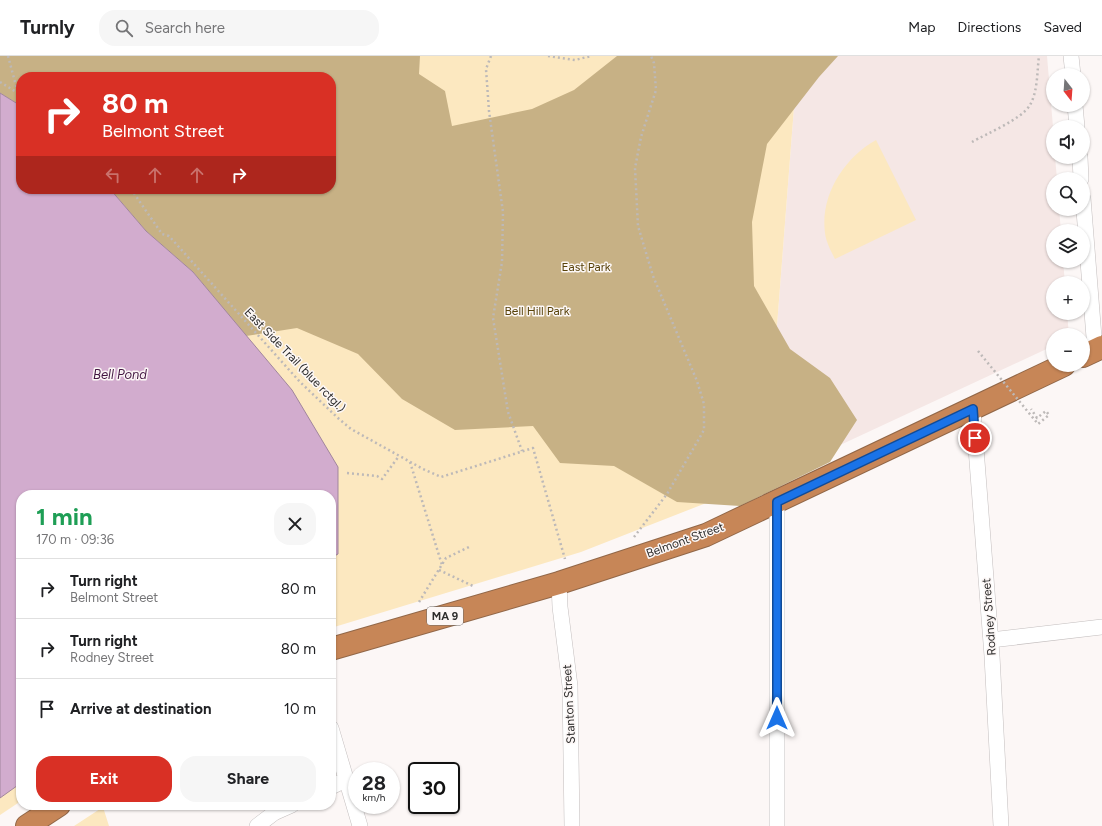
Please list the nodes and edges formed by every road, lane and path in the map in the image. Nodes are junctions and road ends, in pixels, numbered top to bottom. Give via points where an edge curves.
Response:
1 (8, 56) edge
2 (491, 56) edge
3 (548, 56) edge
4 (591, 56) edge
5 (651, 56) edge
6 (1039, 56) edge
7 (1071, 56) edge
8 (1072, 68) edge
9 (16, 81) edge
10 (0, 82) edge
11 (16, 92) edge
12 (972, 142) dead end
13 (134, 194) edge
14 (1084, 216) edge
15 (978, 351) dead end
16 (1094, 351) edge
17 (1050, 372) edge
18 (973, 409) junction
19 (1031, 409) dead end
20 (522, 451) junction
21 (399, 456) junction
22 (410, 462) junction
23 (347, 473) dead end
24 (777, 502) junction
25 (631, 542) dead end
26 (471, 546) dead end
27 (566, 562) dead end
28 (442, 565) junction
29 (439, 570) junction
30 (559, 583) junction
31 (477, 588) dead end
32 (415, 607) dead end
33 (1102, 626) edge
34 (991, 640) junction
35 (336, 647) edge
36 (336, 744) edge
37 (347, 780) junction
38 (336, 785) edge
39 (51, 810) edge
40 (281, 810) edge
41 (27, 826) edge
42 (257, 826) edge
43 (360, 826) edge
44 (572, 826) edge
45 (778, 826) edge
46 (1001, 826) edge

1 - 9 path
2 - 20 path via 486,69 489,111 503,212 502,262 493,318 508,412
3 - 4 path via 575,60
5 - 25 path via 656,90 641,137 635,168 638,226 653,276 697,382 704,404 704,430 667,494
6 - 12 path via 1038,78 1030,105 1023,114
7 - 8 street
10 - 11 path
13 - 21 path, East Side Trail (blue rctgl.) via 162,234 170,236 300,382 351,429
14 - 16 street
15 - 19 path, bridge via 1038,424 1049,415 1046,411 1037,418
17 - 18 highway, Belmont Street / MA 9
18 - 24 highway, Belmont Street / MA 9
18 - 34 street, Rodney Street
20 - 22 path, East Side Trail (blue rctgl.) via 441,477
20 - 27 path via 533,448
21 - 22 path, East Side Trail (blue rctgl.)
21 - 23 path via 382,479 377,476
22 - 28 path
24 - 30 highway, Belmont Street / MA 9 via 706,535
24 - 45 street
26 - 28 path via 446,558
28 - 29 path
29 - 31 path
29 - 32 path
30 - 35 highway, Belmont Street / MA 9
30 - 44 street, Stanton Street via 570,686
33 - 34 street
34 - 46 street, Rodney Street
36 - 37 street
37 - 38 street
37 - 43 street
39 - 41 highway
40 - 42 street

